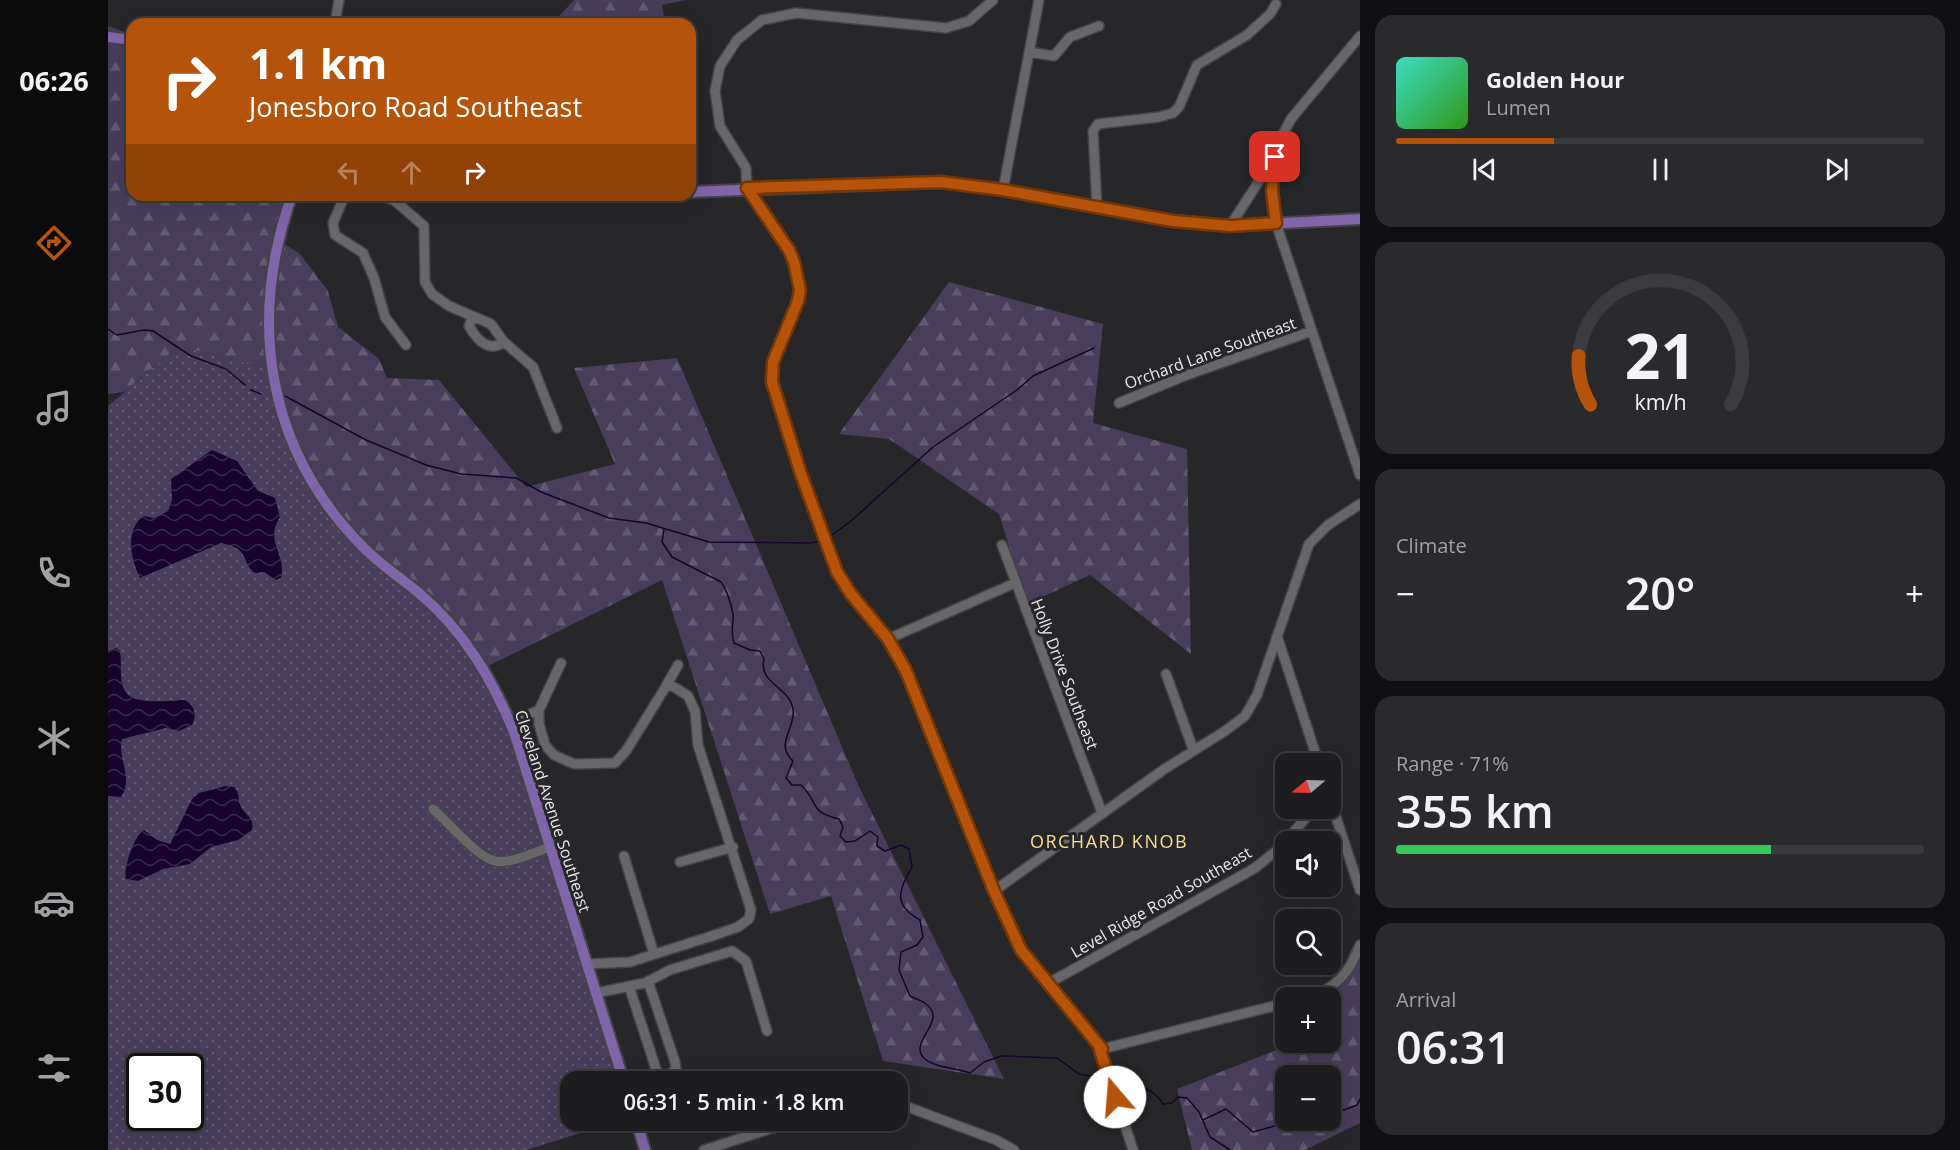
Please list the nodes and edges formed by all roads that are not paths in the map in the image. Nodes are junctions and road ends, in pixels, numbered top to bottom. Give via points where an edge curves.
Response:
1 (339, 0) edge
2 (993, 0) edge
3 (1039, 0) edge
4 (1276, 4) dead end
5 (336, 18) edge
6 (1099, 26) dead end
7 (1360, 36) edge
8 (108, 37) edge
9 (126, 39) edge
10 (1029, 52) junction
11 (1275, 157) junction
12 (747, 188) junction
13 (1003, 190) junction
14 (696, 192) edge
15 (290, 201) edge
16 (342, 201) edge
17 (395, 201) edge
18 (1097, 207) junction
19 (1360, 219) edge
20 (1276, 223) junction
21 (1230, 226) junction
22 (473, 316) junction
23 (1312, 331) junction
24 (504, 342) junction
25 (406, 345) dead end
26 (1119, 403) dead end
27 (558, 428) dead end
28 (1360, 475) edge
29 (1360, 504) edge
30 (1002, 545) dead end
31 (1015, 583) junction
32 (1277, 636) junction
33 (888, 639) junction
34 (561, 663) dead end
35 (678, 665) dead end
36 (1166, 674) dead end
37 (665, 688) junction
38 (539, 710) junction
39 (525, 719) junction
40 (510, 723) junction
41 (539, 724) junction
42 (1193, 749) junction
43 (1315, 753) edge
44 (1102, 813) junction
45 (1305, 819) edge
46 (1337, 819) edge
47 (432, 823) dead end
48 (550, 847) junction
49 (733, 847) junction
50 (624, 856) dead end
51 (680, 862) dead end
52 (1360, 886) edge
53 (994, 891) junction
54 (1360, 945) edge
55 (654, 954) junction
56 (587, 964) junction
57 (648, 981) junction
58 (1047, 984) junction
59 (629, 986) junction
60 (1332, 987) edge
61 (596, 993) junction
62 (1275, 1006) edge
63 (767, 1031) dead end
64 (1102, 1049) junction
65 (621, 1071) edge
66 (908, 1107) edge
67 (639, 1131) edge
68 (764, 1131) edge
69 (645, 1150) edge
70 (704, 1150) edge
71 (1014, 1150) edge
72 (1133, 1150) edge

1 - 5 street
2 - 12 street via 969,21 946,27 796,13 762,20 737,40 720,66 715,91 720,126 746,168
3 - 10 street
4 - 18 street via 1247,35 1197,65 1173,113 1098,124 1093,131
6 - 10 street via 1070,37 1054,56
7 - 11 street via 1300,105
8 - 9 main road
10 - 13 street
11 - 20 street via 1272,191
11 - 21 street
12 - 13 main road via 933,182
12 - 14 main road
12 - 33 street via 789,250 800,290 773,362 776,398 837,572
13 - 18 main road
15 - 40 main road, Cleveland Avenue Southeast via 270,273 268,308 273,374 291,436 316,488 350,533 422,596 464,640 500,697
16 - 25 street via 333,223 335,235 363,253 385,316
17 - 22 street via 424,226 425,282 432,294
18 - 21 main road via 1173,221
19 - 20 main road
20 - 21 main road
20 - 23 street
22 - 24 street via 491,324
22 - 24 street via 469,327 477,340 489,346
23 - 26 street, Orchard Lane Southeast
23 - 28 street
24 - 27 street via 533,367
29 - 32 street via 1328,525 1309,544
30 - 31 street, Holly Drive Southeast
31 - 33 street
31 - 44 street, Holly Drive Southeast
32 - 42 street via 1257,695 1245,716
32 - 43 street
33 - 53 street via 923,711
34 - 38 street
35 - 37 street
36 - 42 street
37 - 41 street via 626,752 615,763 585,765 565,761 545,746
37 - 49 street via 671,685 688,696 695,711 698,745
38 - 39 street
38 - 41 street
39 - 40 street
39 - 41 street
40 - 48 main road, Cleveland Avenue Southeast
42 - 44 street
44 - 53 street
45 - 58 street, Level Ridge Road Southeast via 1281,847 1255,868
46 - 52 street
47 - 48 street via 436,812 482,855 494,861
48 - 56 main road, Cleveland Avenue Southeast
49 - 51 street
49 - 55 street via 750,903 749,919 738,927
50 - 55 street
53 - 58 street via 1021,950
54 - 60 street via 1342,978
55 - 56 street via 630,962
56 - 61 main road, Cleveland Avenue Southeast
57 - 59 street
57 - 59 street via 675,1062 676,1069 666,1077 657,1072
57 - 63 street via 680,966 732,951 746,961
58 - 64 street
59 - 61 street
61 - 65 main road, Cleveland Avenue Southeast
62 - 64 street
64 - 72 street
66 - 71 street
67 - 69 main road
68 - 70 street

